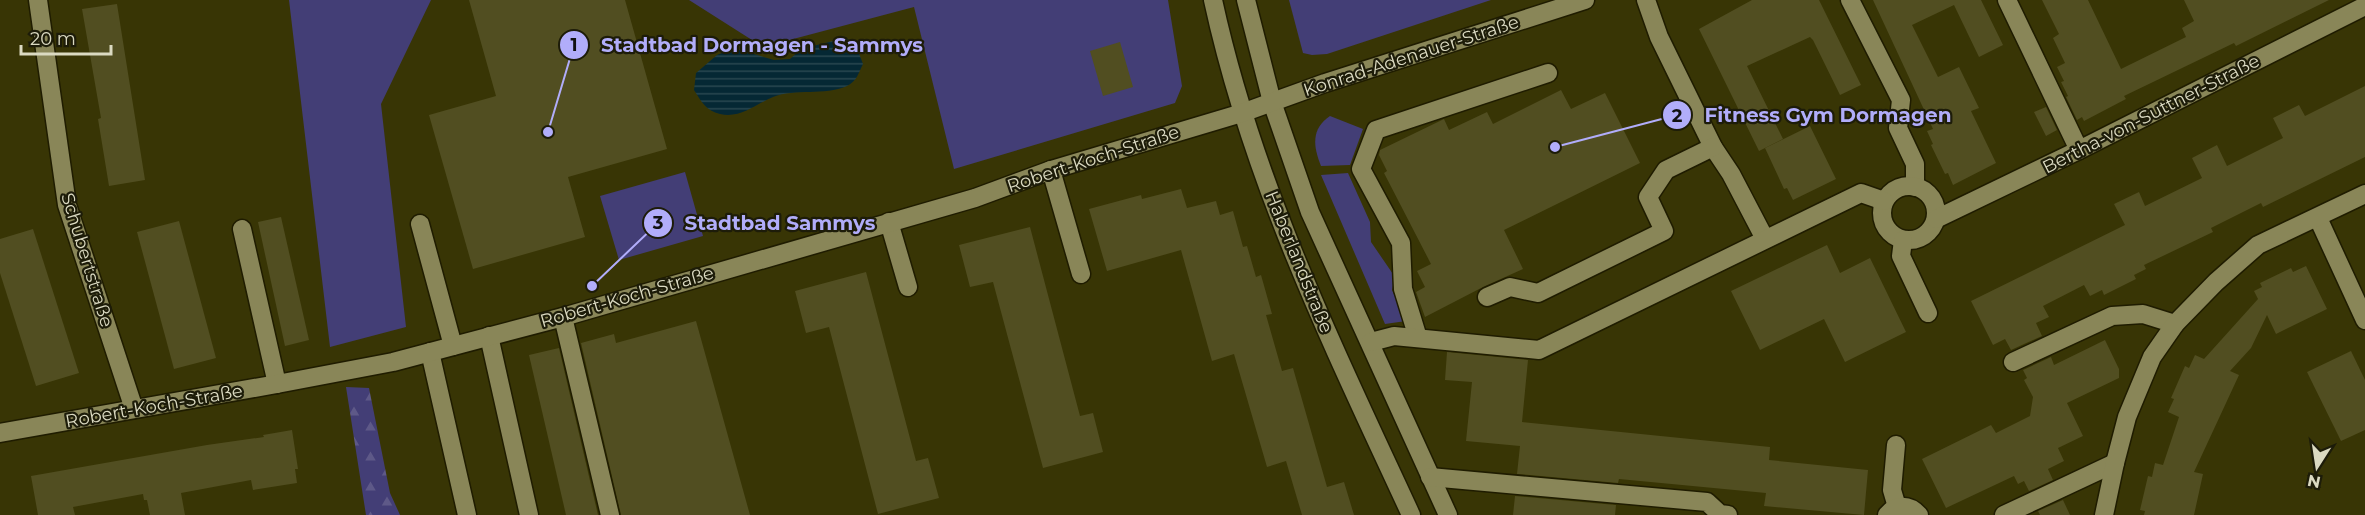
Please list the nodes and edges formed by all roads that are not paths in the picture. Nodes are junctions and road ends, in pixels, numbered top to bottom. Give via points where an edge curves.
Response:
1 (38, 0) edge
2 (1213, 0) edge
3 (1246, 0) edge
4 (1585, 0) edge
5 (1646, 0) edge
6 (1850, 0) edge
7 (2007, 0) edge
8 (2365, 6) edge
9 (1548, 73) dead end
10 (1272, 102) junction
11 (1242, 113) junction
12 (1713, 147) junction
13 (2079, 150) junction
14 (1051, 170) junction
15 (1915, 187) junction
16 (2365, 194) edge
17 (1884, 201) junction
18 (2318, 218) junction
19 (1936, 219) junction
20 (889, 222) junction
21 (420, 224) dead end
22 (242, 229) dead end
23 (1765, 239) junction
24 (1903, 240) junction
25 (1081, 274) dead end
26 (909, 287) dead end
27 (1487, 297) dead end
28 (1928, 313) dead end
29 (563, 316) junction
30 (2365, 320) edge
31 (2175, 324) junction
32 (489, 336) junction
33 (1418, 338) junction
34 (1371, 342) junction
35 (453, 346) junction
36 (430, 352) junction
37 (2013, 362) dead end
38 (277, 384) junction
39 (134, 409) junction
40 (0, 433) edge
41 (1896, 445) dead end
42 (2115, 463) junction
43 (1430, 477) junction
44 (1892, 511) edge
45 (467, 515) edge
46 (529, 515) edge
47 (610, 515) edge
48 (1411, 515) edge
49 (1448, 515) edge
50 (1728, 515) edge
51 (1918, 515) edge
52 (2004, 515) edge
53 (2104, 515) edge

1 - 39 street, Schubertstraße via 67,205
2 - 11 street, Haberlandstraße
3 - 10 street, Haberlandstraße
4 - 10 street, Konrad-Adenauer-Straße
5 - 12 street via 1659,37
6 - 15 street via 1901,100 1898,128 1915,164
7 - 13 street
8 - 13 street, Bertha-von-Suttner-Straße
9 - 33 street via 1376,130 1361,169 1401,243 1403,289
10 - 11 street, Konrad-Adenauer-Straße
10 - 34 street, Haberlandstraße via 1310,212
11 - 14 street, Robert-Koch-Straße
11 - 48 street, Haberlandstraße via 1281,225
12 - 23 street
12 - 27 street via 1666,170 1648,197 1664,231 1538,293 1510,287
13 - 19 street, Bertha-von-Suttner-Straße
14 - 20 street, Robert-Koch-Straße via 975,198
14 - 25 street
15 - 17 street via 1897,189
15 - 19 street via 1929,195
16 - 18 street
17 - 23 street via 1861,193
17 - 24 street via 1884,226
18 - 30 street
18 - 31 street via 2258,245
19 - 24 street, Bertha-von-Suttner-Straße via 1928,234 1912,241
20 - 26 street
20 - 29 street, Robert-Koch-Straße
21 - 35 street
22 - 38 street
23 - 33 street via 1539,350
24 - 28 street via 1901,256
29 - 32 street, Robert-Koch-Straße
29 - 47 street
31 - 37 street via 2143,314 2112,316
31 - 42 street via 2152,357 2127,417
32 - 35 street, Robert-Koch-Straße
32 - 46 street
33 - 34 street via 1394,336
34 - 43 street, Haberlandstraße
35 - 36 street, Robert-Koch-Straße
36 - 38 street, Robert-Koch-Straße
36 - 45 street
38 - 39 street, Robert-Koch-Straße
39 - 40 street, Robert-Koch-Straße
41 - 44 street
42 - 52 street
42 - 53 street
43 - 49 street, Haberlandstraße
43 - 50 street via 1707,502 1720,514
44 - 51 street via 1910,508

